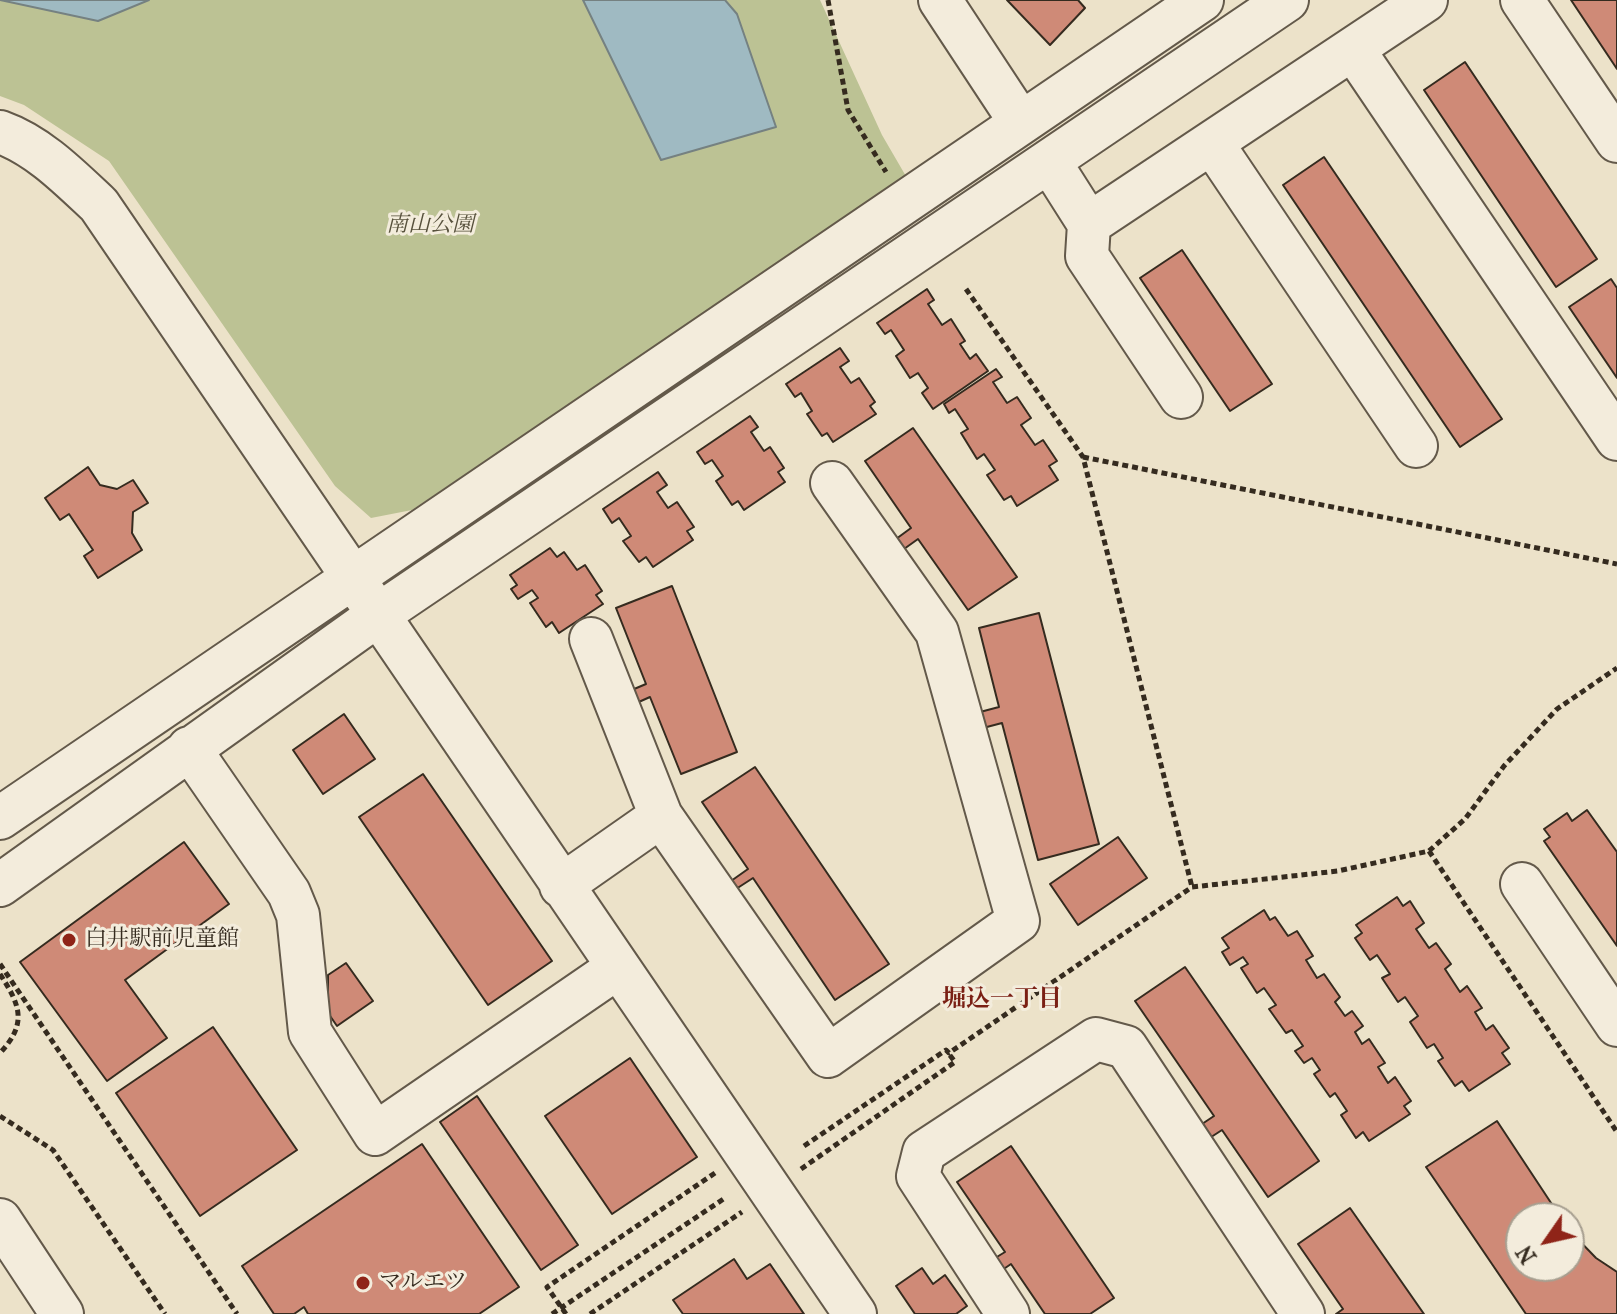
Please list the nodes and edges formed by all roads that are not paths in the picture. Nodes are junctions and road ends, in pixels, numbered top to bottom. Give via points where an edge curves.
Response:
1 (940, 0) edge
2 (1287, 0) edge
3 (1426, 0) edge
4 (1522, 0) edge
5 (1187, 4) edge
6 (1367, 26) edge
7 (1021, 123) junction
8 (0, 132) edge
9 (1617, 141) edge
10 (1212, 143) junction
11 (1049, 161) junction
12 (1089, 224) junction
13 (1181, 397) dead end
14 (1617, 439) edge
15 (1416, 446) dead end
16 (832, 483) dead end
17 (353, 577) junction
18 (378, 615) junction
19 (591, 639) dead end
20 (189, 748) junction
21 (661, 816) junction
22 (0, 818) edge
23 (1522, 884) dead end
24 (0, 885) edge
25 (561, 886) junction
26 (617, 968) junction
27 (1617, 1025) edge
28 (0, 1220) edge
29 (62, 1314) edge
30 (855, 1314) edge
31 (1008, 1314) edge
32 (1303, 1314) edge

1 - 7 street
2 - 11 street
3 - 6 street
4 - 9 street
5 - 7 street
6 - 10 street
6 - 14 street
7 - 17 street
8 - 17 street via 58,166 99,205
10 - 12 street
10 - 15 street
11 - 12 street
11 - 18 street
12 - 13 street via 1087,256
16 - 21 street via 937,632 1018,921 828,1056
17 - 18 street
17 - 22 street
18 - 20 street
18 - 25 street
19 - 21 street
20 - 24 street
20 - 26 street via 289,893 298,915 310,1032 375,1134
21 - 25 street
23 - 27 street
25 - 26 street
26 - 30 street
28 - 29 street
31 - 32 street via 918,1176 924,1152 1096,1039 1126,1047

